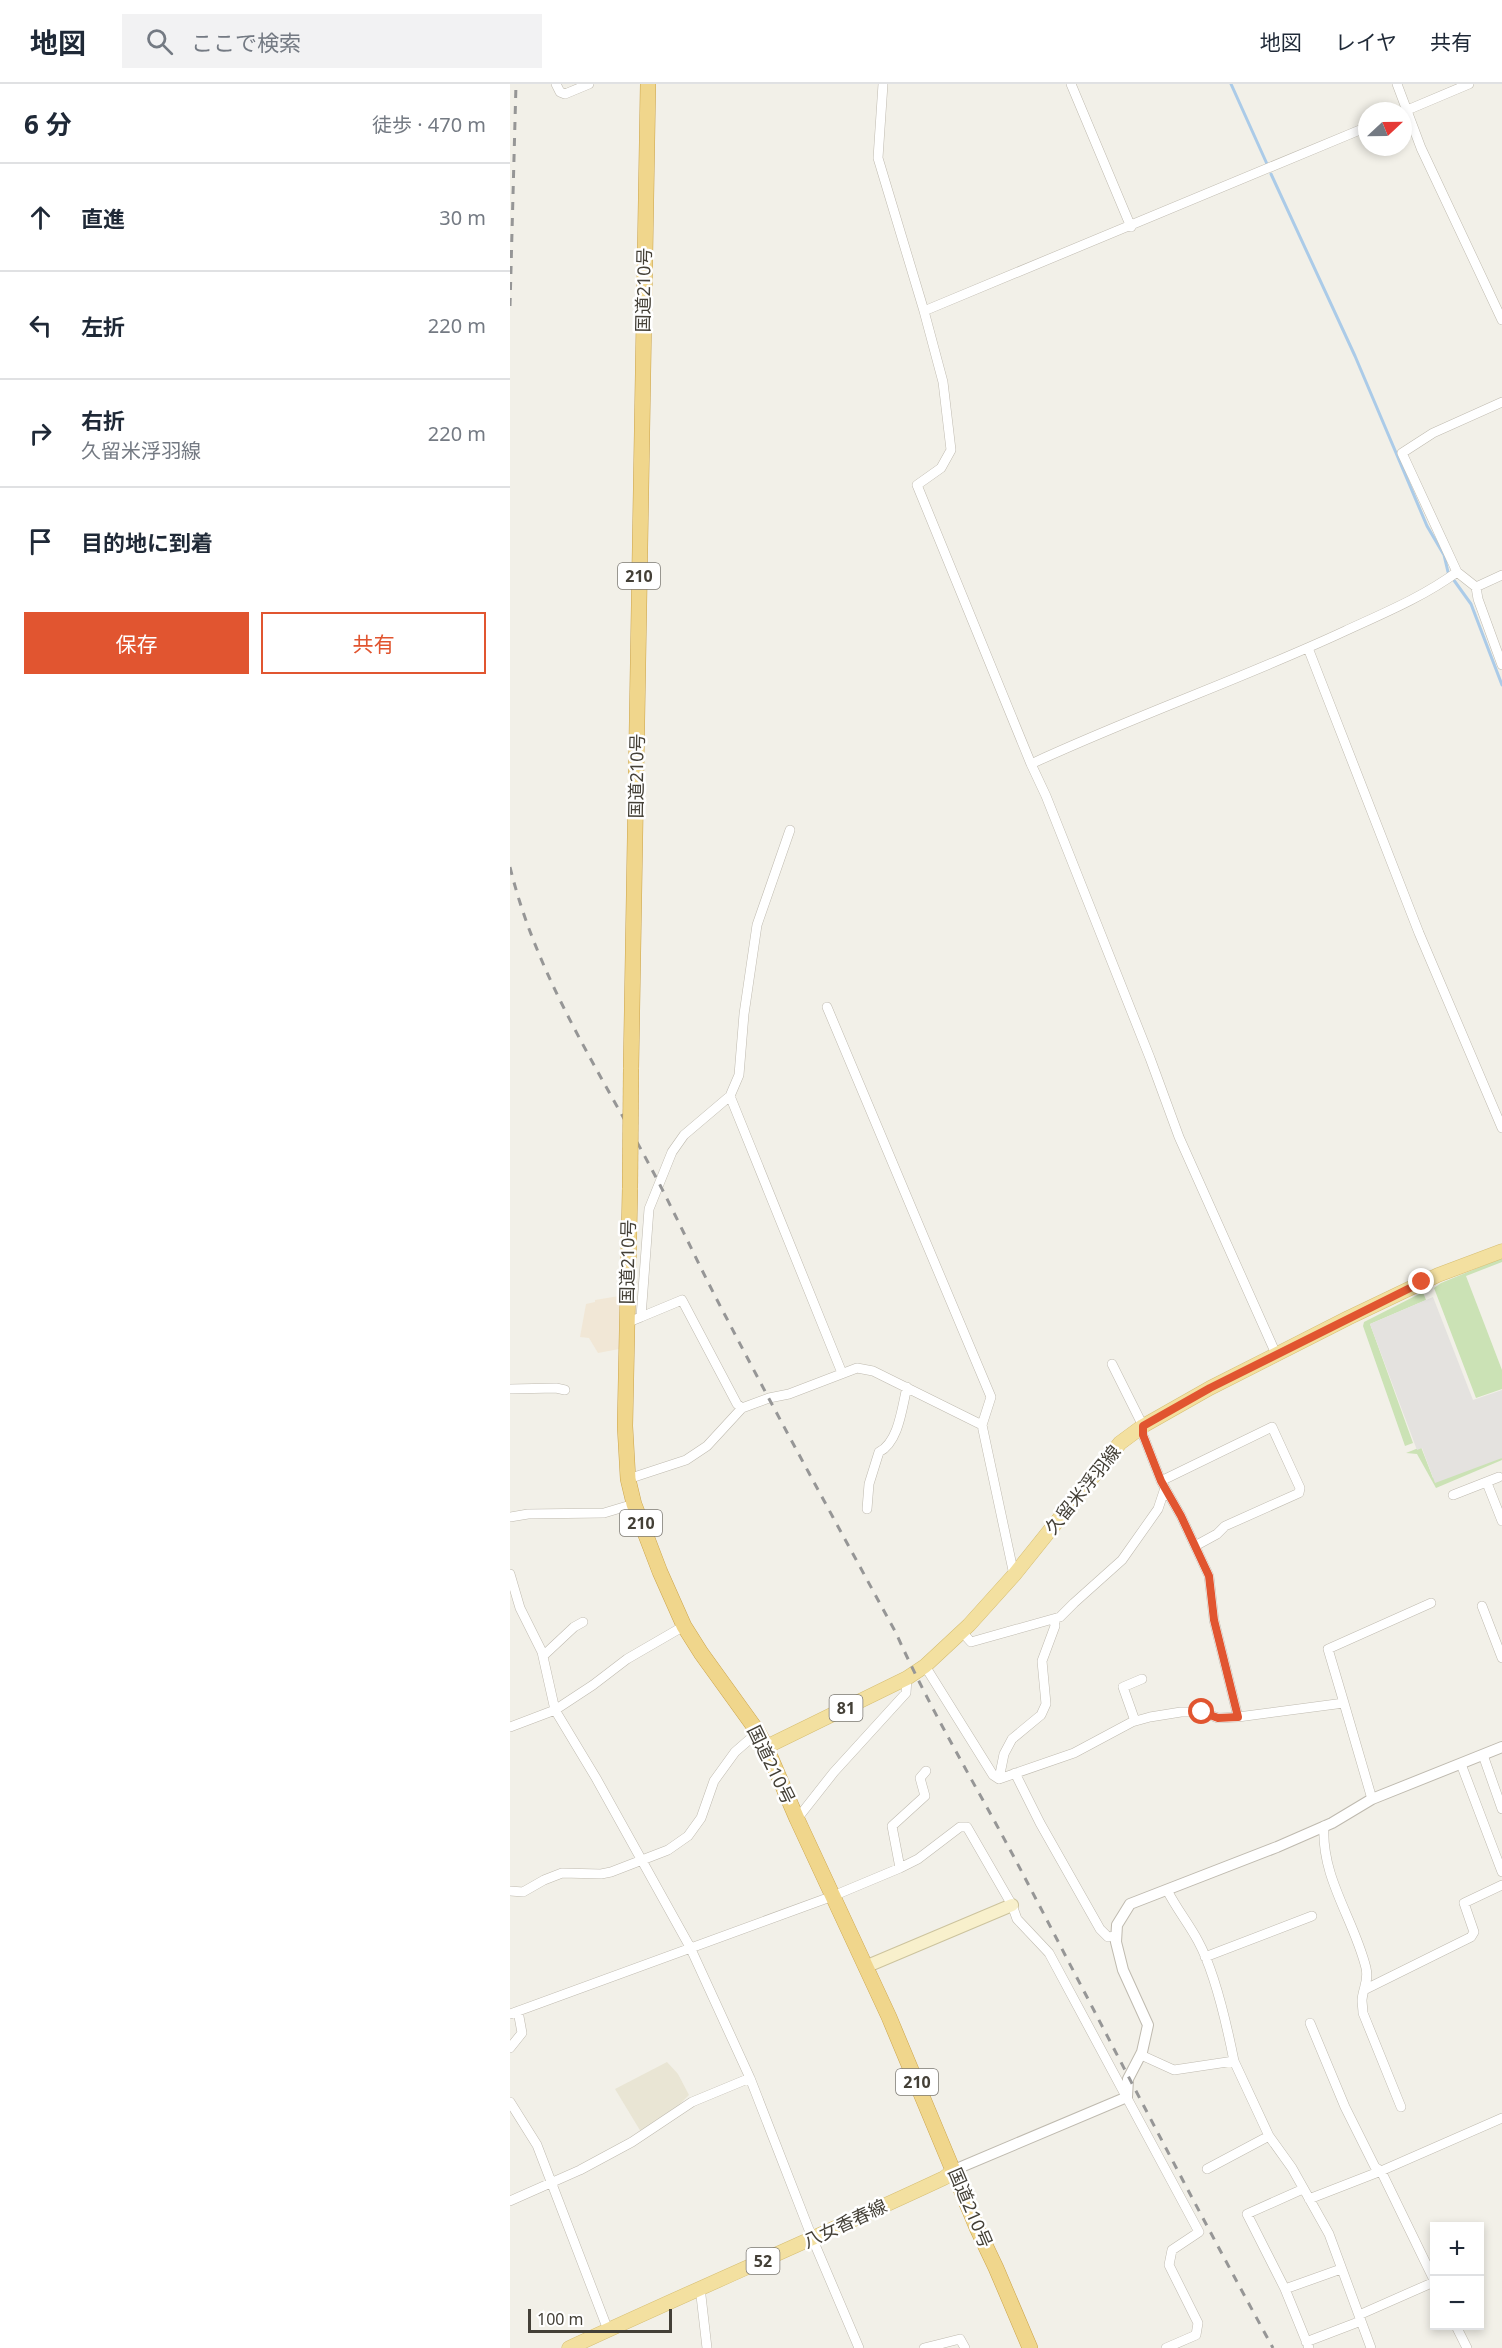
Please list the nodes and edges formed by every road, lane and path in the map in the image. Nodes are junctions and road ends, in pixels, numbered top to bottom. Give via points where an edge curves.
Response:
1 (556, 84) edge
2 (589, 84) edge
3 (648, 84) edge
4 (883, 84) edge
5 (1071, 84) edge
6 (1397, 84) edge
7 (1469, 84) edge
8 (1403, 102) edge
9 (1412, 108) edge
10 (1412, 126) edge
11 (1358, 131) edge
12 (1131, 227) junction
13 (924, 311) junction
14 (1502, 320) edge
15 (1502, 402) edge
16 (1455, 574) junction
17 (1502, 575) edge
18 (1476, 587) junction
19 (1308, 648) junction
20 (1502, 664) edge
21 (1031, 764) junction
22 (790, 830) dead end
23 (828, 1007) dead end
24 (730, 1096) junction
25 (1502, 1128) edge
26 (1502, 1251) edge
27 (641, 1317) junction
28 (626, 1323) junction
29 (1276, 1354) junction
30 (1112, 1364) dead end
31 (842, 1373) junction
32 (907, 1388) junction
33 (510, 1389) edge
34 (565, 1390) dead end
35 (742, 1408) junction
36 (982, 1425) junction
37 (1143, 1426) junction
38 (1499, 1477) dead end
39 (628, 1479) junction
40 (1487, 1483) junction
41 (1163, 1484) junction
42 (1453, 1495) dead end
43 (634, 1504) junction
44 (867, 1509) dead end
45 (510, 1517) edge
46 (1502, 1521) edge
47 (1195, 1546) junction
48 (510, 1574) edge
49 (1014, 1575) junction
50 (1431, 1603) dead end
51 (1482, 1606) dead end
52 (1054, 1619) junction
53 (584, 1622) dead end
54 (684, 1626) junction
55 (962, 1632) junction
56 (543, 1656) junction
57 (1502, 1658) edge
58 (925, 1666) junction
59 (907, 1678) junction
60 (1142, 1679) dead end
61 (1344, 1702) junction
62 (555, 1710) junction
63 (1238, 1717) junction
64 (1135, 1721) junction
65 (510, 1727) edge
66 (758, 1732) junction
67 (766, 1747) junction
68 (1502, 1747) edge
69 (1483, 1755) junction
70 (1461, 1764) junction
71 (926, 1771) dead end
72 (1015, 1773) junction
73 (999, 1779) junction
74 (1372, 1799) junction
75 (1502, 1809) edge
76 (797, 1820) junction
77 (1324, 1826) junction
78 (641, 1860) junction
79 (900, 1868) junction
80 (1502, 1872) edge
81 (1502, 1885) edge
82 (1167, 1890) junction
83 (510, 1891) edge
84 (832, 1896) junction
85 (1012, 1905) junction
86 (1312, 1916) dead end
87 (1116, 1936) junction
88 (690, 1947) junction
89 (1205, 1957) junction
90 (865, 1967) junction
91 (1366, 1989) junction
92 (514, 2013) edge
93 (1310, 2022) dead end
94 (510, 2048) edge
95 (1141, 2055) junction
96 (1234, 2061) junction
97 (750, 2078) junction
98 (1127, 2097) junction
99 (510, 2102) edge
100 (1401, 2107) dead end
101 (1502, 2118) edge
102 (1269, 2136) junction
103 (1207, 2169) dead end
104 (954, 2170) junction
105 (1381, 2171) junction
106 (553, 2182) junction
107 (1303, 2189) junction
108 (1309, 2199) junction
109 (510, 2201) edge
110 (813, 2240) junction
111 (1341, 2269) junction
112 (1432, 2276) edge
113 (1430, 2283) edge
114 (700, 2287) junction
115 (1285, 2289) junction
116 (1360, 2318) junction
117 (608, 2330) junction
118 (1458, 2330) edge
119 (1307, 2345) edge
120 (569, 2348) edge
121 (707, 2348) edge
122 (859, 2348) edge
123 (924, 2348) edge
124 (965, 2348) edge
125 (1029, 2348) edge
126 (1166, 2348) edge
127 (1371, 2348) edge
128 (1467, 2348) edge

1 - 2 street via 565,94
3 - 28 highway, 国道210号 / 210, bridge
4 - 13 street via 878,158
5 - 12 street
6 - 8 street
7 - 9 street
10 - 14 street
11 - 12 street
12 - 13 street
13 - 21 street via 943,382 951,450 941,468 917,485
15 - 16 street via 1433,433 1402,453
16 - 18 street
16 - 19 street via 1418,597
17 - 18 street
18 - 20 street
19 - 21 street
19 - 25 street via 1419,933
21 - 29 street via 1179,1137
22 - 24 street via 757,925 739,1075
23 - 36 street via 991,1397
24 - 27 street via 684,1135 672,1152 649,1209
24 - 31 street
26 - 29 main road, 久留米浮羽線 / 81 via 1422,1282
27 - 28 street
27 - 35 street via 682,1300
28 - 39 highway, 国道210号 / 210
29 - 37 main road, 久留米浮羽線 / 81
30 - 37 street
31 - 32 street via 857,1368 873,1371
31 - 35 street
32 - 36 street
32 - 44 street via 895,1433 888,1446 879,1452 869,1484
33 - 34 street
35 - 39 street via 725,1430 686,1460
36 - 49 street
37 - 41 street
37 - 49 main road, 久留米浮羽線 / 81 via 1120,1443
38 - 40 street
39 - 43 highway, 国道210号 / 210
40 - 42 street
40 - 46 street
41 - 47 street
41 - 47 street via 1272,1426 1299,1493 1225,1526
41 - 52 street via 1158,1509 1122,1560
43 - 45 street via 604,1513
43 - 54 highway, 国道210号 / 210
47 - 63 street via 1209,1576 1214,1620
48 - 56 street via 520,1608
49 - 55 main road, 久留米浮羽線 / 81
50 - 61 street via 1328,1649
51 - 57 street
52 - 55 street via 971,1642
52 - 73 street via 1042,1661 1046,1704 1041,1715 1012,1739
53 - 56 street
54 - 62 street via 627,1659
54 - 66 highway, 国道210号 / 210
55 - 58 main road, 久留米浮羽線 / 81
56 - 62 street
58 - 59 main road, 81
58 - 73 street via 965,1733
59 - 67 main road, 81
59 - 76 street via 906,1693 834,1772
60 - 64 street via 1123,1687
61 - 63 street
61 - 74 street
62 - 65 street
62 - 78 street
63 - 64 street via 1182,1712
64 - 72 street via 1074,1753
66 - 67 highway, 国道210号 / 210
66 - 78 street via 735,1752 714,1781 701,1818 688,1836 668,1850
67 - 76 highway, 国道210号 / 210
68 - 69 street
69 - 70 street
69 - 75 street
70 - 74 street
70 - 80 street
71 - 79 street via 920,1778 925,1796 892,1826
72 - 73 street
72 - 87 street via 1100,1929 1108,1937
74 - 77 street
76 - 84 highway, 国道210号 / 210
77 - 82 street
77 - 91 street via 1328,1869 1366,1969
78 - 83 street via 601,1874 562,1873 523,1892
78 - 88 street
79 - 84 street
79 - 85 street via 960,1827 967,1827
81 - 91 street via 1464,1903 1474,1932 1470,1937
82 - 87 street via 1130,1904
82 - 89 street
84 - 88 street
84 - 90 highway, 国道210号 / 210
85 - 90 main road
85 - 98 street via 1017,1919 1049,1953
86 - 89 street
87 - 95 street via 1123,1970 1148,2025
88 - 92 street
88 - 97 street
89 - 96 street
90 - 104 highway, 国道210号 / 210 via 890,2016
91 - 100 street via 1362,1997 1364,2013
92 - 94 street via 522,2033
93 - 105 street via 1345,2107 1375,2167
95 - 96 street via 1174,2070
95 - 98 street via 1128,2079
96 - 102 street
97 - 106 street via 692,2102 632,2142
97 - 110 street
98 - 104 street
98 - 126 street via 1199,2232 1172,2250 1169,2265 1198,2323 1196,2335
99 - 106 street via 537,2145
101 - 105 street
102 - 103 street
102 - 107 street
104 - 110 main road, 八女香春線 / 52
104 - 125 highway, 国道210号 / 210
105 - 108 street
105 - 112 street
106 - 109 street
106 - 117 street
107 - 108 street
107 - 115 street via 1247,2214
108 - 111 street via 1329,2234
110 - 114 main road, 八女香春線 / 52
110 - 122 street
111 - 115 street
111 - 116 street
113 - 116 street
114 - 117 main road, 八女香春線 / 52
114 - 121 street
115 - 119 street
116 - 119 street
116 - 127 street
117 - 120 main road, 八女香春線 / 52
118 - 128 street
123 - 124 street via 960,2339

